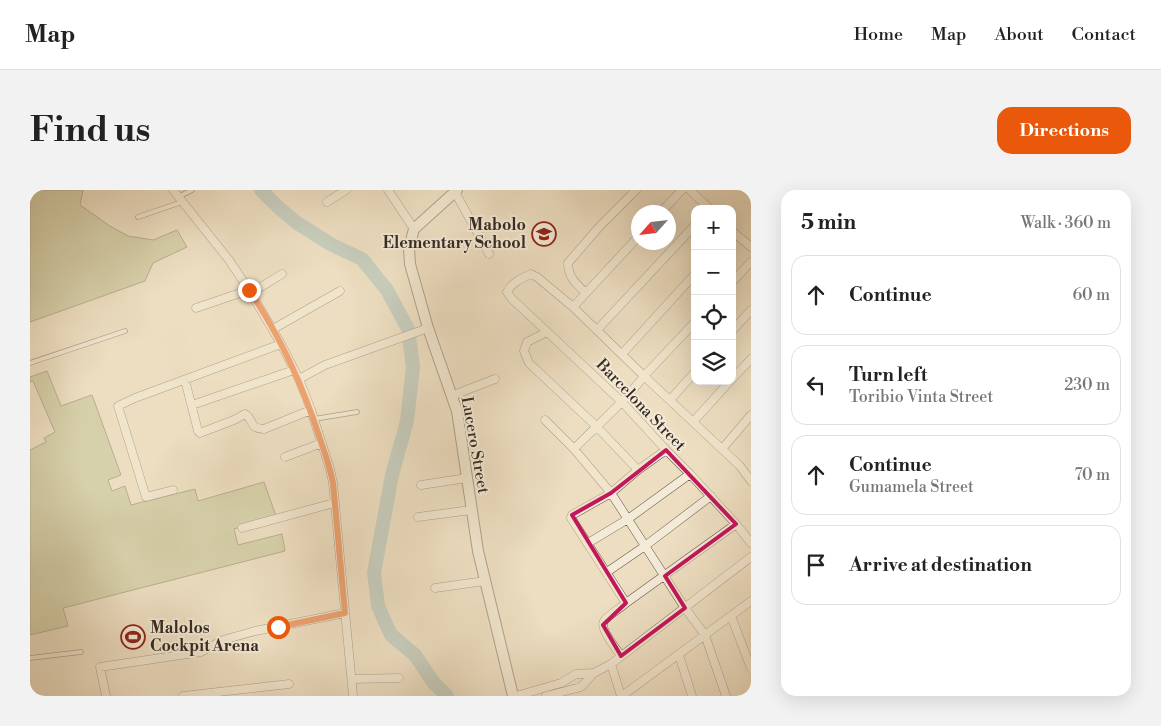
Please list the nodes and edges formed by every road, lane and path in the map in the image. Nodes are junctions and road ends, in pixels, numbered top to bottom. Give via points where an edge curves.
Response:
1 (192, 190) edge
2 (346, 190) edge
3 (388, 190) edge
4 (636, 190) edge
5 (682, 190) edge
6 (690, 190) edge
7 (456, 191) edge
8 (178, 196) edge
9 (327, 202) dead end
10 (668, 205) edge
11 (705, 205) edge
12 (138, 217) dead end
13 (691, 228) edge
14 (414, 229) junction
15 (736, 234) edge
16 (631, 245) edge
17 (751, 247) edge
18 (489, 254) dead end
19 (751, 262) edge
20 (282, 274) dead end
21 (691, 278) edge
22 (736, 278) edge
23 (340, 291) dead end
24 (250, 292) junction
25 (586, 293) junction
26 (573, 307) junction
27 (196, 308) dead end
28 (751, 310) edge
29 (691, 326) edge
30 (736, 327) edge
31 (428, 328) junction
32 (273, 329) junction
33 (597, 330) junction
34 (125, 331) dead end
35 (547, 332) junction
36 (281, 344) junction
37 (622, 354) junction
38 (751, 358) edge
39 (30, 363) edge
40 (294, 370) junction
41 (736, 374) edge
42 (644, 376) junction
43 (691, 376) edge
44 (299, 379) junction
45 (495, 379) dead end
46 (185, 380) junction
47 (726, 385) edge
48 (451, 396) junction
49 (670, 400) junction
50 (622, 402) junction
51 (192, 405) junction
52 (311, 410) junction
53 (357, 412) dead end
54 (751, 415) edge
55 (314, 419) junction
56 (545, 420) dead end
57 (693, 422) junction
58 (596, 426) junction
59 (322, 443) junction
60 (574, 449) junction
61 (722, 449) junction
62 (666, 450) junction
63 (285, 457) dead end
64 (638, 470) junction
65 (690, 474) junction
66 (467, 478) junction
67 (751, 481) edge
68 (421, 485) dead end
69 (173, 490) dead end
70 (611, 493) junction
71 (711, 496) junction
72 (334, 504) junction
73 (471, 510) junction
74 (418, 518) dead end
75 (628, 519) junction
76 (736, 524) junction
77 (242, 528) dead end
78 (588, 543) junction
79 (751, 543) edge
80 (646, 546) junction
81 (751, 557) edge
82 (606, 572) junction
83 (664, 576) junction
84 (485, 581) junction
85 (436, 588) dead end
86 (751, 601) edge
87 (626, 603) junction
88 (685, 608) junction
89 (345, 613) junction
90 (731, 616) junction
91 (705, 635) junction
92 (81, 652) dead end
93 (678, 655) junction
94 (621, 656) junction
95 (30, 658) edge
96 (611, 664) junction
97 (751, 668) edge
98 (594, 673) junction
99 (399, 678) dead end
100 (352, 679) junction
101 (569, 679) junction
102 (289, 684) dead end
103 (572, 689) junction
104 (204, 695) edge
105 (106, 696) edge
106 (184, 696) edge
107 (353, 696) edge
108 (514, 696) edge
109 (546, 696) edge
110 (622, 696) edge
111 (692, 696) edge
112 (726, 696) edge

1 - 8 lane
2 - 9 street
3 - 14 street
4 - 25 street via 568,263 574,282
5 - 10 street
6 - 11 street
7 - 14 street
7 - 18 street
8 - 12 lane
8 - 24 street
13 - 33 street
14 - 31 street, Lucero Street via 410,264
15 - 17 street
16 - 25 street
19 - 22 street
20 - 24 street
21 - 37 street
23 - 32 street
24 - 27 street
24 - 32 street
25 - 26 street
26 - 33 street
26 - 35 street, Barcelona Street via 531,274 509,287 507,292 512,298
28 - 30 street
29 - 42 street
31 - 44 street via 325,365
31 - 48 street, Lucero Street
32 - 36 street
33 - 37 street
34 - 39 lane
35 - 50 street, Barcelona Street
35 - 58 street via 527,342 524,351 529,363
36 - 40 street
36 - 46 street
37 - 42 street
38 - 41 street
40 - 44 street
40 - 51 street
42 - 49 street
42 - 50 street
43 - 49 street
44 - 52 street
45 - 48 street
46 - 51 street
46 - 69 street via 118,406 146,497
47 - 57 street
48 - 66 street, Lucero Street
49 - 57 street
50 - 58 street
50 - 62 street, Barcelona Street
51 - 52 street via 200,432 245,414 254,426 264,429
52 - 55 street
53 - 55 lane
54 - 61 street
55 - 59 street
56 - 60 street
57 - 61 street
58 - 60 street
58 - 64 street
59 - 63 street
59 - 72 street via 333,483
60 - 70 street
61 - 67 street
62 - 64 street
62 - 65 street, Barcelona Street
64 - 70 street
65 - 71 street, Barcelona Street
65 - 75 street
66 - 68 street
66 - 73 street, Lucero Street
70 - 75 street
70 - 78 street via 572,515 572,521
71 - 76 street, Barcelona Street
71 - 80 street
72 - 77 street
72 - 89 street
73 - 74 street
73 - 84 street, Lucero Street
75 - 78 street
75 - 80 street
76 - 79 street, Barcelona Street
76 - 83 street
78 - 82 street
80 - 82 street
80 - 83 street
81 - 88 street
82 - 87 street
83 - 87 street
83 - 88 street
84 - 85 street
84 - 108 street, Lucero Street
86 - 90 street
87 - 94 street via 604,620 603,625
88 - 91 street
88 - 94 street
89 - 100 street
89 - 105 street via 255,631 223,640 201,652 100,667
90 - 91 street
90 - 97 street
91 - 93 street
91 - 112 street
92 - 95 lane
93 - 110 street
93 - 111 street
94 - 96 street
96 - 98 street
96 - 110 street
98 - 101 street via 576,674
98 - 103 street via 581,687
99 - 100 street
100 - 107 street
101 - 103 street
101 - 108 street
102 - 104 street
103 - 109 street
104 - 106 street

